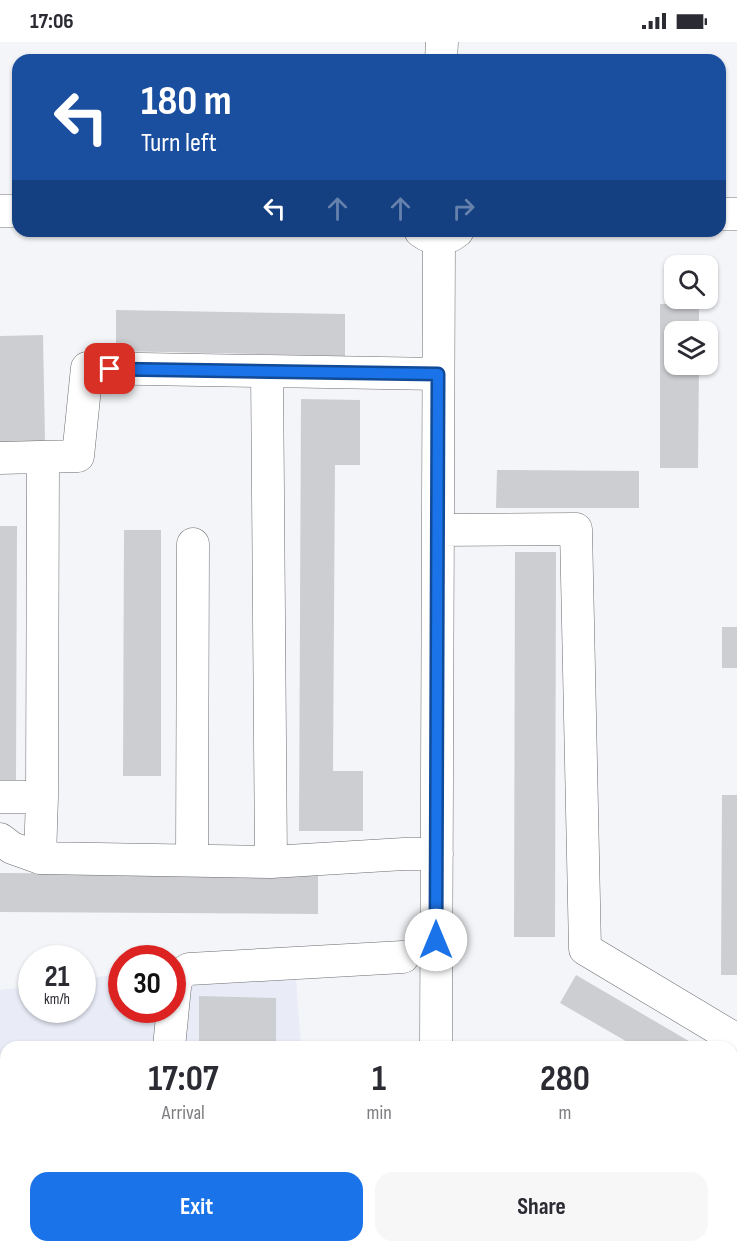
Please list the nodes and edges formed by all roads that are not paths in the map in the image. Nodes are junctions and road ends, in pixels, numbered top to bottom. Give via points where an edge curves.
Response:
1 (439, 237) edge
2 (267, 371) junction
3 (438, 374) junction
4 (43, 457) junction
5 (0, 458) edge
6 (438, 530) junction
7 (193, 544) dead end
8 (0, 797) edge
9 (42, 797) junction
10 (0, 839) edge
11 (437, 854) junction
12 (40, 858) junction
13 (192, 860) junction
14 (271, 862) junction
15 (403, 957) dead end
16 (737, 1040) edge
17 (169, 1041) edge
18 (436, 1041) edge

1 - 3 street
2 - 3 street
2 - 4 street via 87,368 78,456
2 - 14 street
3 - 6 street
4 - 5 street
4 - 9 street
6 - 11 street
6 - 16 street via 576,530 585,949
7 - 13 street
8 - 9 street
9 - 12 street
10 - 12 street
11 - 14 street
11 - 18 street
12 - 13 street
13 - 14 street
15 - 17 street via 189,969 176,977

